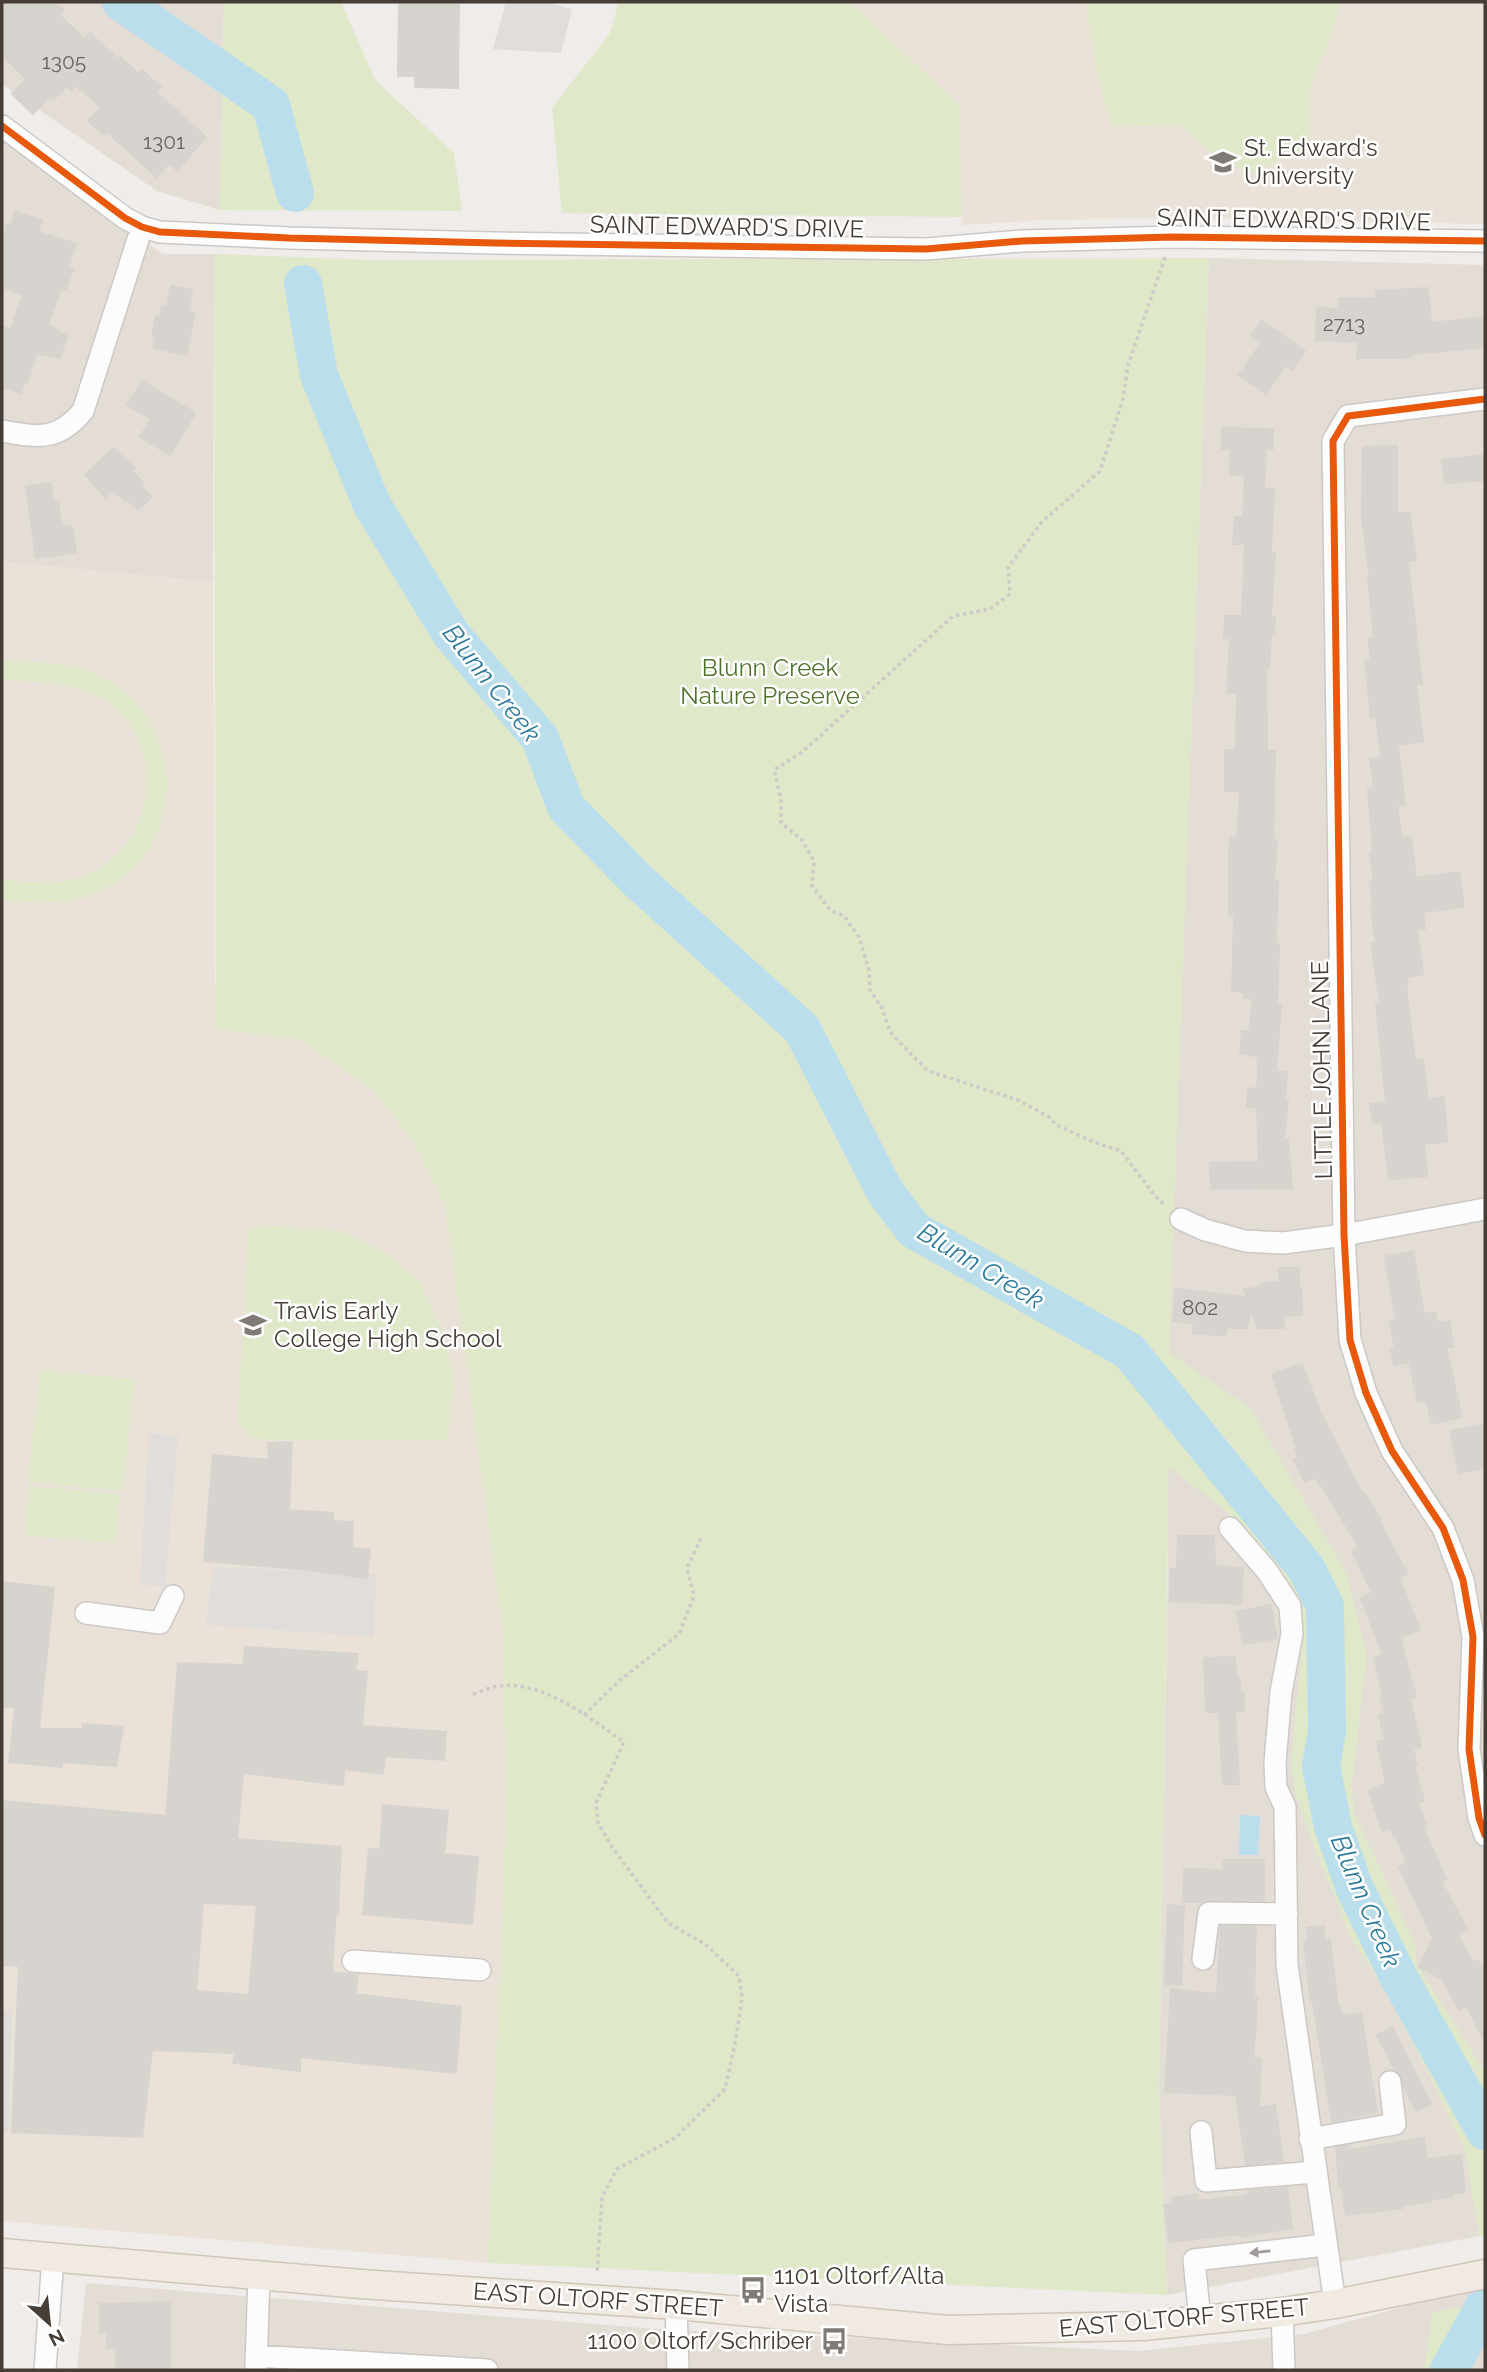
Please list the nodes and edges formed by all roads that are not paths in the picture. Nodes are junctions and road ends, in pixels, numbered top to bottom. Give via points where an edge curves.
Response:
1 (2, 126) edge
2 (142, 227) junction
3 (1485, 241) edge
4 (1485, 399) edge
5 (2, 430) edge
6 (1485, 1209) edge
7 (1181, 1219) road end
8 (1344, 1235) junction
9 (1230, 1528) dead end
10 (173, 1597) dead end
11 (86, 1612) dead end
12 (1485, 1835) edge
13 (1287, 1914) junction
14 (1203, 1959) dead end
15 (353, 1961) dead end
16 (480, 1970) dead end
17 (1390, 2082) dead end
18 (1201, 2132) dead end
19 (1310, 2139) junction
20 (1315, 2172) junction
21 (1325, 2245) junction
22 (2, 2253) edge
23 (53, 2257) junction
24 (258, 2275) junction
25 (1476, 2276) edge
26 (1335, 2304) junction
27 (676, 2305) junction
28 (1282, 2312) junction
29 (1200, 2320) junction
30 (256, 2363) edge
31 (45, 2370) edge
32 (487, 2370) edge
33 (678, 2370) edge
34 (1284, 2370) edge

1 - 2 street, SAINT EDWARD'S DRIVE
2 - 3 street, SAINT EDWARD'S DRIVE via 160,232 289,238 926,249 1172,237
2 - 5 street via 83,411 60,433 39,437
4 - 8 street, LITTLE JOHN LANE via 1348,416 1333,441
6 - 8 street
7 - 8 street via 1245,1241 1283,1243
8 - 12 street, LITTLE JOHN LANE via 1350,1340 1366,1393 1392,1451 1443,1528 1463,1580 1473,1637 1469,1749
9 - 13 street via 1290,1606 1292,1633 1275,1762 1276,1787 1285,1807
10 - 11 street via 160,1623
13 - 14 street via 1209,1913
13 - 19 street via 1287,1965
15 - 16 street
17 - 19 street via 1395,2124
18 - 20 street via 1206,2181
19 - 20 street
20 - 21 street
21 - 26 street
21 -> 29 street via 1194,2260
22 - 23 main road, EAST OLTORF STREET
23 - 24 main road, EAST OLTORF STREET
23 - 31 street
24 - 27 main road, EAST OLTORF STREET
24 - 30 street
25 - 26 main road, EAST OLTORF STREET
26 - 28 main road, EAST OLTORF STREET
27 - 29 main road, EAST OLTORF STREET via 948,2330 1130,2327
27 - 33 street
28 - 29 main road, EAST OLTORF STREET
28 - 34 street
30 - 32 street

